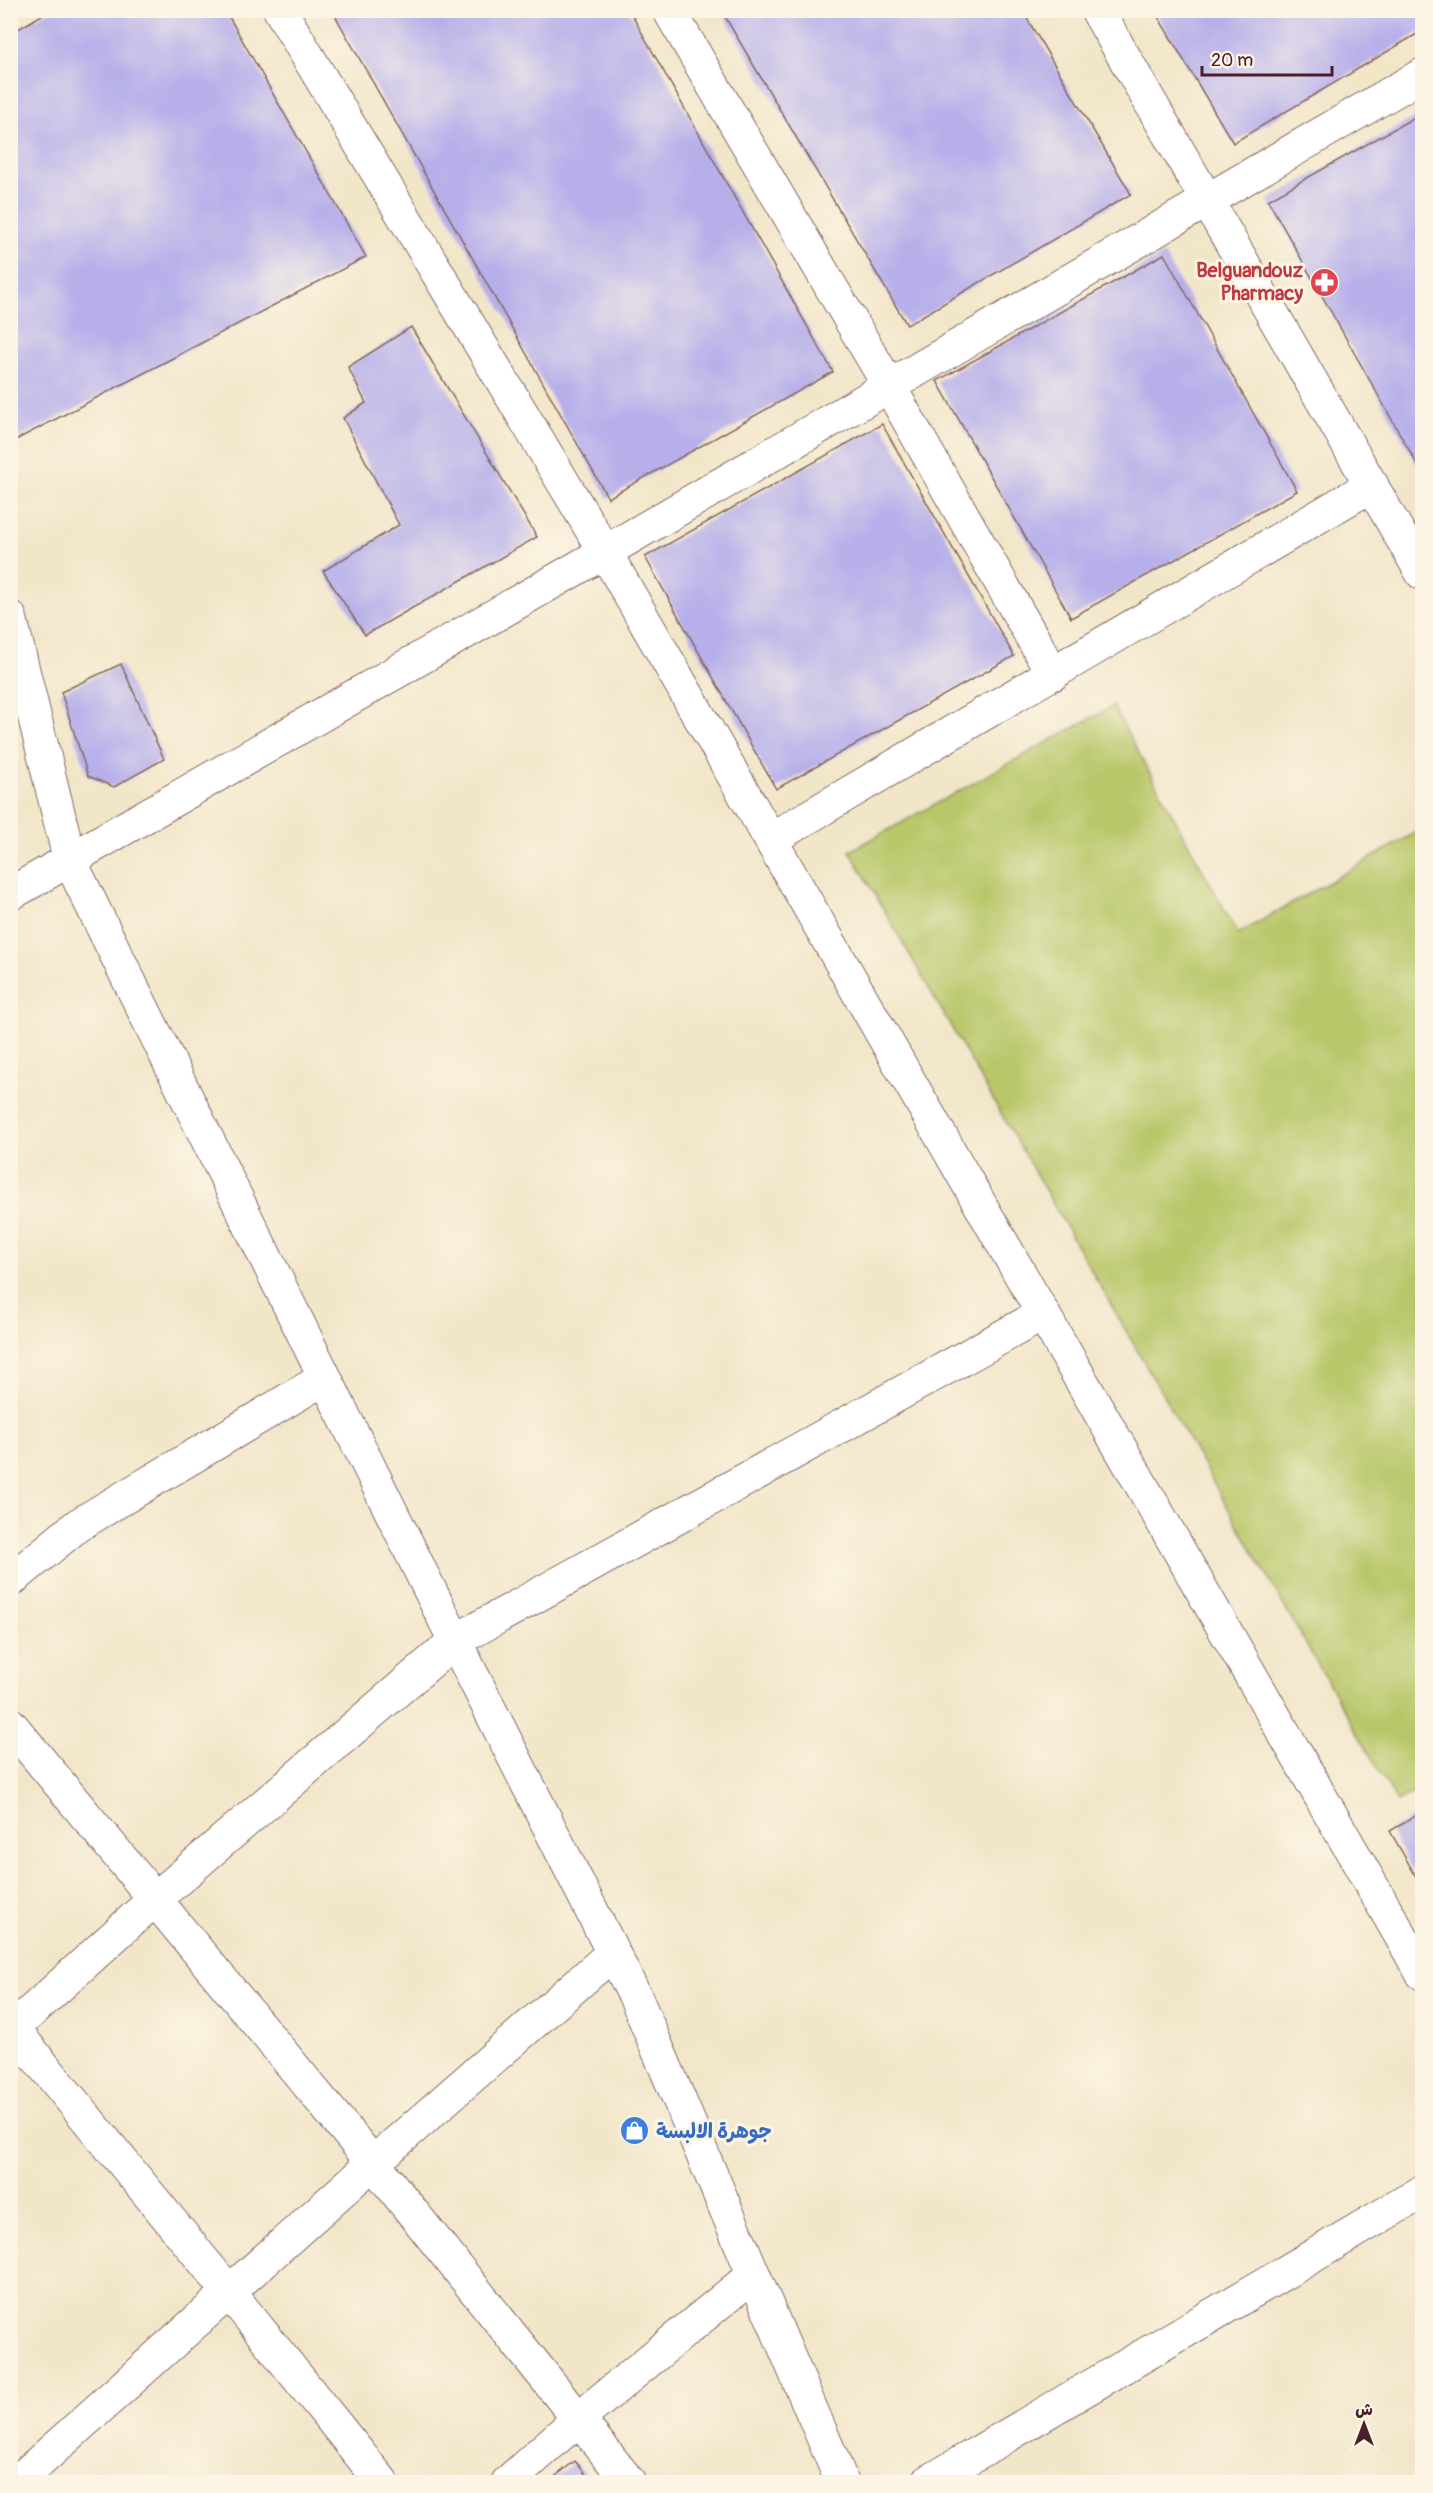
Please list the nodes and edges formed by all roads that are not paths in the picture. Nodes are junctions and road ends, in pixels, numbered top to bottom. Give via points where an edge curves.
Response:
1 (280, 10) edge
2 (669, 10) edge
3 (1097, 10) edge
4 (1422, 75) edge
5 (1208, 201) junction
6 (889, 386) junction
7 (1372, 485) junction
8 (605, 552) junction
9 (1422, 573) edge
10 (10, 617) edge
11 (1053, 674) junction
12 (771, 839) junction
13 (70, 861) junction
14 (10, 894) edge
15 (1043, 1314) junction
16 (325, 1378) junction
17 (10, 1581) edge
18 (455, 1641) junction
19 (10, 1724) edge
20 (155, 1899) junction
21 (613, 1953) junction
22 (1422, 1973) edge
23 (11, 2028) edge
24 (373, 2163) junction
25 (1422, 2192) edge
26 (753, 2275) junction
27 (230, 2292) junction
28 (578, 2419) junction
29 (16, 2482) edge
30 (382, 2482) edge
31 (508, 2482) edge
32 (629, 2482) edge
33 (842, 2482) edge
34 (928, 2482) edge

1 - 8 street
2 - 6 street
3 - 5 street
4 - 5 street
5 - 6 street
5 - 7 street
6 - 8 street
6 - 11 street
7 - 9 street
7 - 11 street
8 - 12 street
8 - 13 street
10 - 13 street
11 - 12 street
12 - 15 street
13 - 14 street
13 - 16 street
15 - 18 street
15 - 22 street
16 - 17 street via 78,1525
16 - 18 street
18 - 20 street
18 - 21 street
19 - 20 street
20 - 23 street
20 - 24 street
21 - 24 street
21 - 26 street
23 - 27 street
24 - 27 street
24 - 28 street
25 - 34 street
26 - 28 street
26 - 33 street
27 - 29 street
27 - 30 street
28 - 31 street
28 - 32 street

